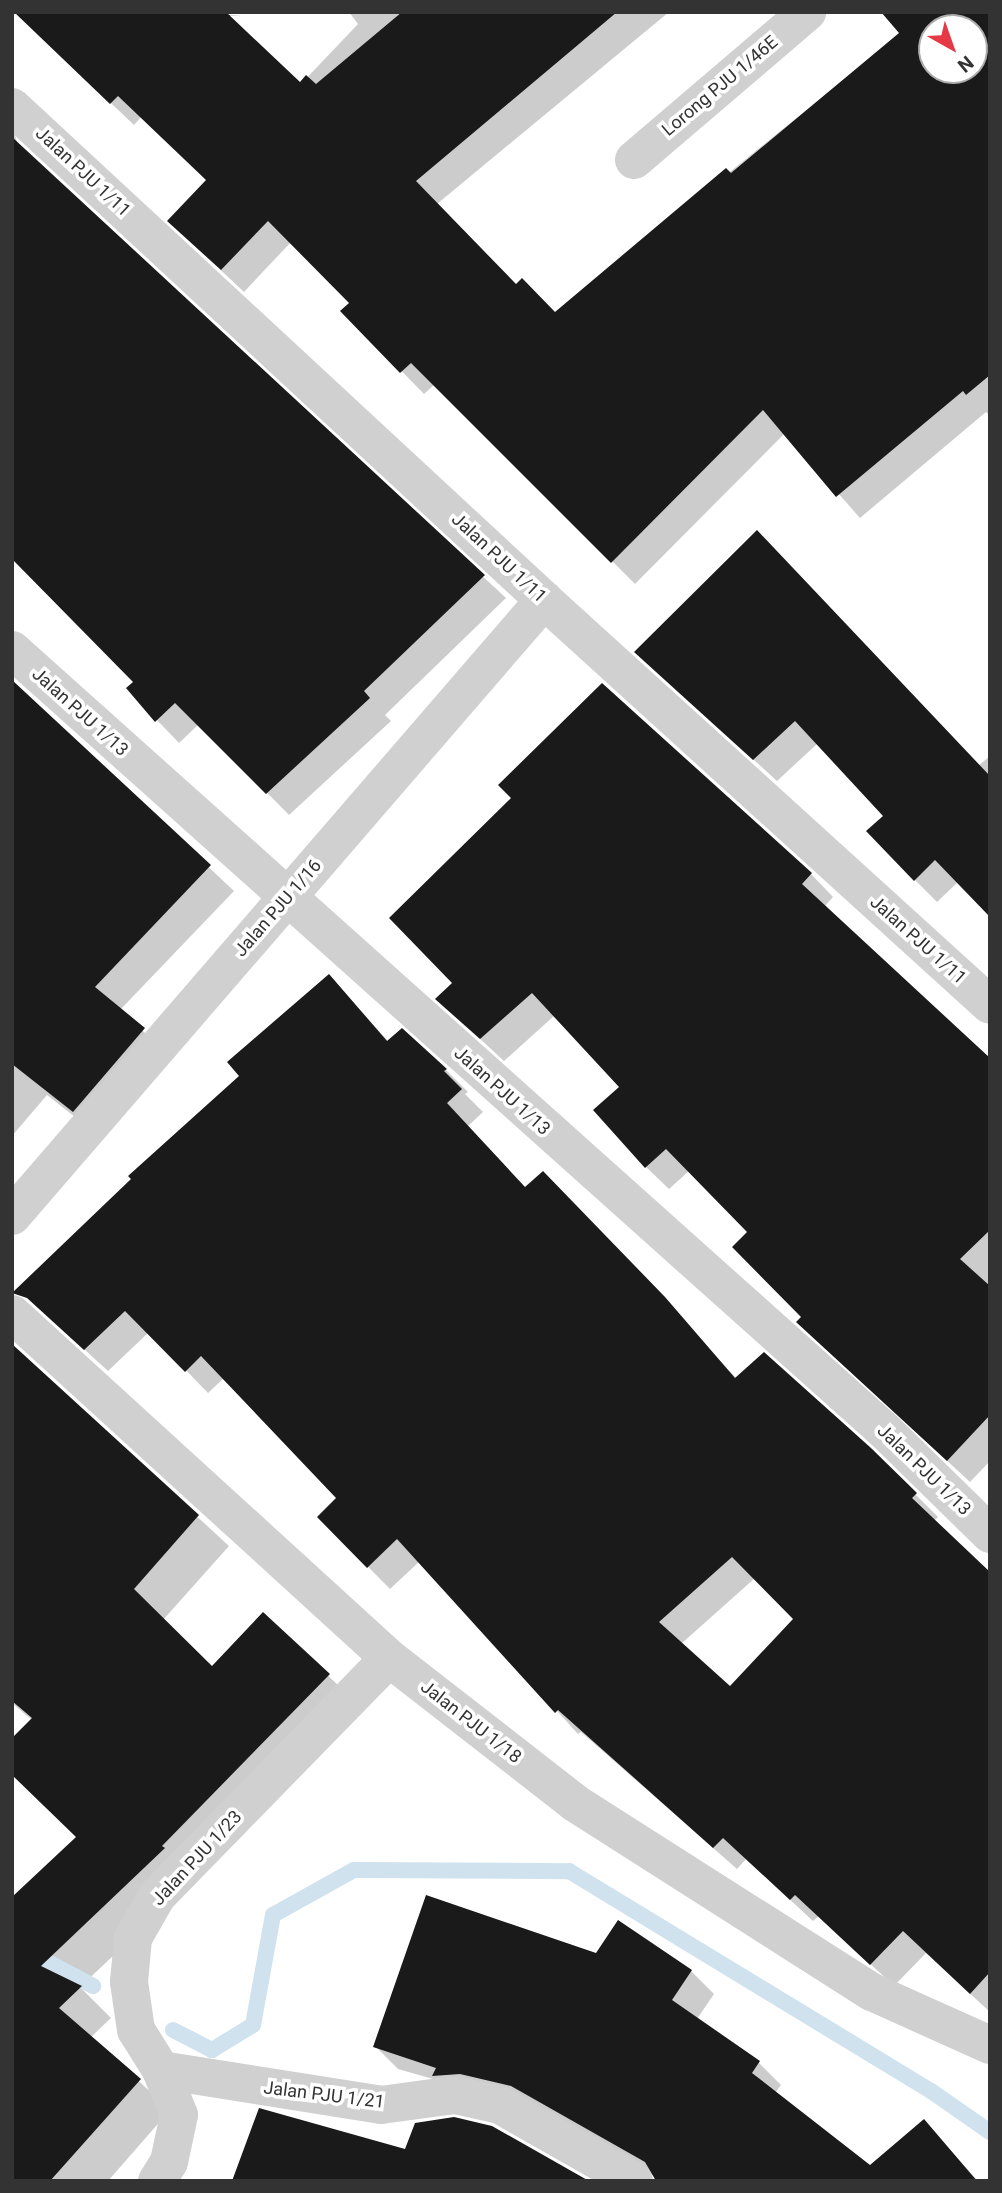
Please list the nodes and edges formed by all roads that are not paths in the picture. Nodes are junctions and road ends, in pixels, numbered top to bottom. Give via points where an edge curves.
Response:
1 (807, 12) edge
2 (12, 107) edge
3 (634, 160) dead end
4 (544, 600) junction
5 (12, 650) edge
6 (286, 899) junction
7 (990, 1005) edge
8 (12, 1216) edge
9 (12, 1314) edge
10 (990, 1534) edge
11 (389, 1658) junction
12 (990, 2045) edge
13 (162, 2070) junction
14 (157, 2181) edge
15 (634, 2181) edge

1 - 3 street, Lorong PJU 1/46E
2 - 4 street, Jalan PJU 1/11
4 - 6 street, Jalan PJU 1/16
4 - 7 street, Jalan PJU 1/11
5 - 6 street, Jalan PJU 1/13
6 - 8 street, Jalan PJU 1/16
6 - 10 street, Jalan PJU 1/13 via 886,1432
9 - 11 street, Jalan PJU 1/18
11 - 12 street, Jalan PJU 1/18 via 587,1810 872,1993
11 - 13 street, Jalan PJU 1/23 via 157,1896 133,1938 129,1982 136,2030
13 - 14 street, Jalan PJU 1/23 via 178,2115 169,2162
13 - 15 street, Jalan PJU 1/21 via 381,2105 455,2095 500,2105

